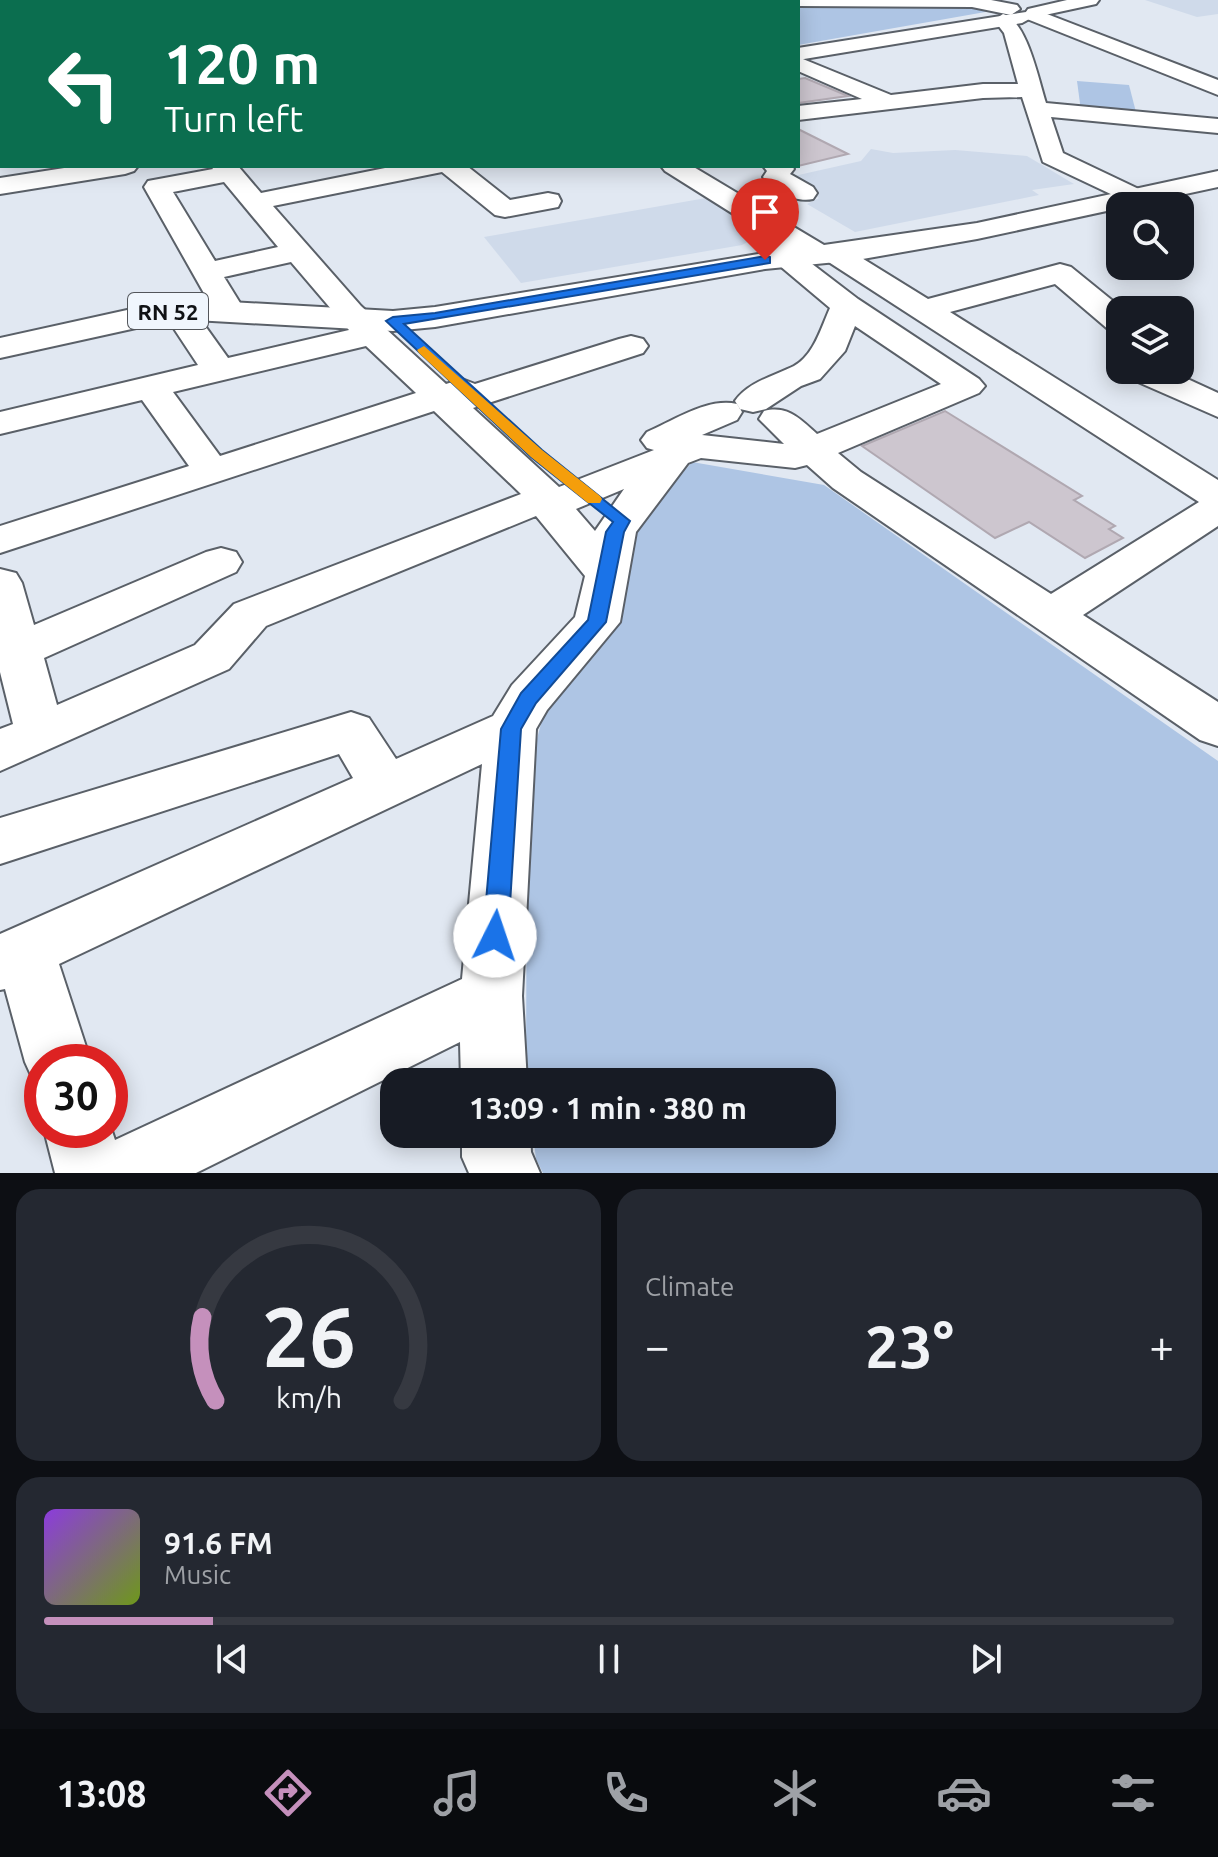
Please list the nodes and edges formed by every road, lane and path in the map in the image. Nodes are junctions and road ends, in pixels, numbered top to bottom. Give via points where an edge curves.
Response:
1 (800, 0) edge
2 (1059, 0) edge
3 (1090, 0) edge
4 (872, 1) edge
5 (1019, 14) junction
6 (800, 48) edge
7 (800, 54) edge
8 (800, 64) edge
9 (1218, 88) edge
10 (1034, 100) junction
11 (888, 102) junction
12 (800, 113) edge
13 (1218, 126) edge
14 (112, 168) edge
15 (235, 168) edge
16 (411, 168) edge
17 (454, 168) edge
18 (677, 168) edge
19 (779, 168) edge
20 (1218, 169) edge
21 (342, 174) edge
22 (1218, 179) edge
23 (0, 186) edge
24 (1122, 192) edge
25 (1138, 192) edge
26 (1145, 192) edge
27 (804, 193) dead end
28 (266, 200) junction
29 (1106, 200) edge
30 (548, 201) dead end
31 (297, 252) junction
32 (804, 252) junction
33 (206, 272) junction
34 (847, 306) junction
35 (177, 309) junction
36 (923, 310) junction
37 (229, 311) junction
38 (1106, 311) edge
39 (365, 319) junction
40 (631, 346) dead end
41 (0, 348) edge
42 (218, 369) junction
43 (1170, 384) edge
44 (150, 386) junction
45 (456, 397) junction
46 (1218, 406) edge
47 (751, 417) junction
48 (0, 423) edge
49 (686, 451) junction
50 (804, 453) junction
51 (211, 470) junction
52 (556, 494) junction
53 (1218, 497) edge
54 (1218, 508) edge
55 (622, 521) junction
56 (0, 540) edge
57 (221, 562) dead end
58 (607, 575) junction
59 (0, 583) edge
60 (1050, 616) junction
61 (18, 650) junction
62 (1218, 727) edge
63 (511, 729) junction
64 (20, 742) edge
65 (386, 786) junction
66 (0, 841) edge
67 (12, 957) edge
68 (491, 996) junction
69 (50, 1044) edge
70 (494, 1068) edge
71 (83, 1148) edge
72 (90, 1173) edge
73 (121, 1173) edge

1 - 4 street
2 - 5 street
3 - 5 street
4 - 5 street via 972,2
5 - 6 street
5 - 7 street
5 - 9 street
5 - 10 street via 1013,32
8 - 11 street
10 - 11 street via 983,91
10 - 13 street
10 - 24 street via 1052,157
11 - 12 street
14 - 23 street
15 - 28 street
15 - 33 street via 157,187
16 - 21 street
17 - 30 street via 505,209
18 - 32 street
19 - 27 street via 776,177
20 - 25 street, RN 52
21 - 28 street
22 - 26 street, RN 52
28 - 31 street
28 - 39 street
29 - 32 street, RN 52 via 977,231
31 - 33 street
31 - 39 street
32 - 34 street
32 - 36 street
32 - 39 street, RN 52 via 435,317
33 - 37 street
34 - 47 street via 828,351 808,372 805,385
34 - 50 street via 967,386
35 - 37 street, RN 52
35 - 41 street, RN 52
35 - 42 street
36 - 38 street via 1060,273
36 - 53 street
37 - 39 street, RN 52
39 - 42 street
39 - 45 street
40 - 45 street
42 - 44 street
43 - 46 street
44 - 48 street
44 - 51 street
45 - 51 street
45 - 52 street
47 - 49 street
47 - 50 street
47 - 52 street
49 - 50 street
49 - 52 street
49 - 55 street
50 - 60 street
51 - 56 street
52 - 55 street
52 - 58 street
52 - 64 street via 250,615 212,657
54 - 60 street
55 - 58 street
57 - 61 street
58 - 63 street via 597,622 529,698
59 - 61 street
60 - 62 street
61 - 64 street
63 - 65 street
63 - 68 street
65 - 66 street via 351,731
65 - 67 street
67 - 69 street
68 - 70 street
68 - 73 street
71 - 72 street

